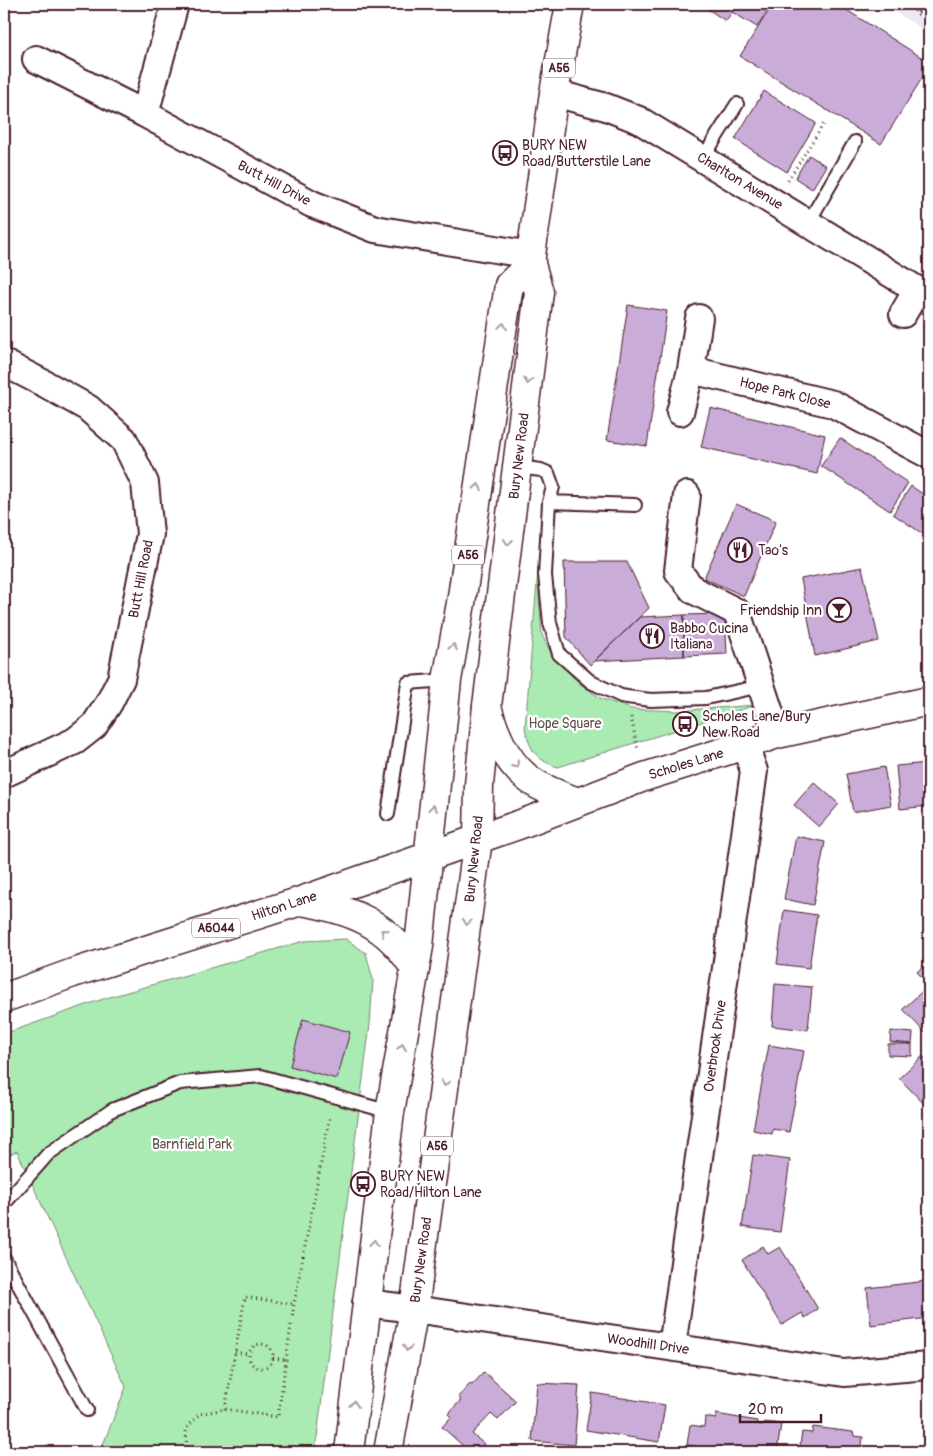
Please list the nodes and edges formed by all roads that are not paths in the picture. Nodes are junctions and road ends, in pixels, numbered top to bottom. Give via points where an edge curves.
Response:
1 (175, 4) edge
2 (570, 4) edge
3 (36, 59) dead end
4 (554, 93) junction
5 (737, 104) dead end
6 (145, 114) junction
7 (855, 142) dead end
8 (703, 158) junction
9 (808, 223) junction
10 (531, 259) junction
11 (923, 293) edge
12 (904, 314) dead end
13 (699, 318) dead end
14 (4, 363) edge
15 (691, 370) junction
16 (680, 412) dead end
17 (929, 455) edge
18 (518, 467) junction
19 (687, 495) dead end
20 (549, 502) junction
21 (635, 505) dead end
22 (447, 680) junction
23 (761, 686) junction
24 (929, 701) edge
25 (487, 706) junction
26 (777, 734) junction
27 (745, 745) junction
28 (4, 774) edge
29 (578, 802) junction
30 (388, 814) dead end
31 (478, 839) junction
32 (428, 857) junction
33 (301, 900) junction
34 (415, 969) junction
35 (4, 998) edge
36 (390, 1112) junction
37 (4, 1204) edge
38 (4, 1258) edge
39 (366, 1303) junction
40 (414, 1308) junction
41 (672, 1347) junction
42 (929, 1366) edge
43 (87, 1410) dead end
44 (349, 1452) edge
45 (388, 1452) edge

1 - 6 street
2 - 4 main road, Bury New Road / A56
3 - 6 street, Butt Hill Drive
4 - 8 street, Charlton Avenue via 639,120
4 - 10 main road, Bury New Road / A56
5 - 8 lane
6 - 10 street, Butt Hill Drive via 312,204 375,229
7 - 9 lane
8 - 9 street, Charlton Avenue
9 - 11 street, Charlton Avenue
10 -> 18 main road, Bury New Road / A56 via 539,292
22 -> 10 main road, A56 via 509,285
11 - 12 street, Charlton Avenue
13 - 15 street
14 - 28 street, Butt Hill Road via 88,408 124,440 145,483 150,534 121,679 109,703 94,726 75,742
15 - 16 street
15 - 17 street, Hope Park Close via 833,404
18 - 20 lane via 548,473 553,487
18 -> 25 main road, Bury New Road / A56
19 - 23 street via 678,571 693,590 737,612
20 - 21 lane
20 - 23 lane via 545,575 550,623 560,654 591,682 621,696 651,700 706,698
22 - 30 lane via 408,683
32 -> 22 main road, A56
23 - 26 street
24 - 26 main road, Scholes Lane / A6044
25 -> 29 main road via 497,738 522,772 538,785
25 - 31 main road, Bury New Road / A56 via 479,786
26 - 27 main road, Scholes Lane / A6044
27 - 29 main road, Scholes Lane / A6044
27 - 41 street, Overbrook Drive via 754,771
29 - 31 main road, Scholes Lane / A6044
31 - 32 main road, Hilton Lane / A6044
31 -> 40 main road, Bury New Road / A56
32 - 33 main road, Hilton Lane / A6044
32 - 34 main road, A56
34 -> 33 main road via 398,944 378,927 356,916
33 - 35 main road, Hilton Lane / A6044
36 -> 34 main road, A56
36 - 37 lane via 261,1076 180,1083 112,1110 48,1154
39 -> 36 main road, A56
38 - 43 lane
39 - 40 street, Woodhill Drive
44 -> 39 main road, A56
40 - 41 street, Woodhill Drive
40 -> 45 main road, Bury New Road / A56
41 - 42 street, Woodhill Drive via 844,1374

